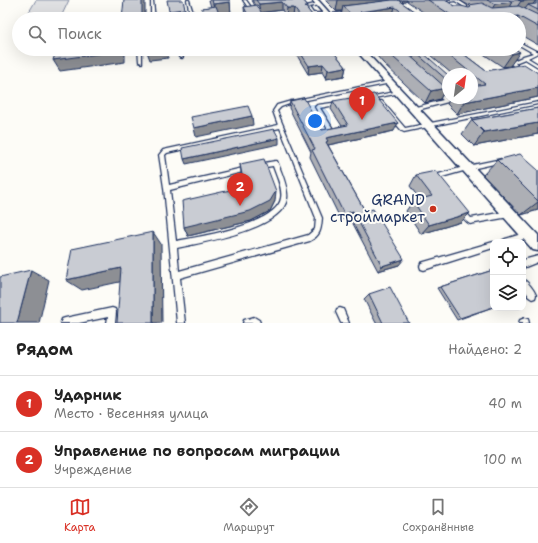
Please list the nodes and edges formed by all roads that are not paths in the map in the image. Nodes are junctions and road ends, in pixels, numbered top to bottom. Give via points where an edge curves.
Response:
1 (152, 0) edge
2 (188, 0) edge
3 (244, 0) edge
4 (317, 2) edge
5 (443, 7) edge
6 (153, 12) edge
7 (191, 12) edge
8 (252, 12) edge
9 (311, 12) edge
10 (326, 12) edge
11 (475, 12) edge
12 (526, 47) edge
13 (537, 53) edge
14 (141, 56) edge
15 (366, 56) edge
16 (524, 57) junction
17 (506, 58) edge
18 (141, 62) dead end
19 (512, 63) junction
20 (538, 66) edge
21 (515, 73) edge
22 (390, 82) junction
23 (430, 86) edge
24 (399, 92) junction
25 (376, 96) junction
26 (361, 99) edge
27 (346, 102) edge
28 (538, 103) edge
29 (414, 109) junction
30 (429, 125) junction
31 (281, 126) junction
32 (332, 132) edge
33 (507, 160) edge
34 (467, 168) junction
35 (438, 182) edge
36 (167, 188) junction
37 (456, 204) edge
38 (509, 214) junction
39 (529, 235) junction
40 (515, 239) edge
41 (173, 245) junction
42 (538, 245) edge
43 (490, 247) edge
44 (538, 259) edge
45 (526, 263) edge
46 (424, 266) dead end
47 (176, 275) junction
48 (526, 287) edge
49 (532, 294) dead end
50 (340, 312) dead end
51 (65, 322) dead end
52 (111, 323) edge
53 (181, 323) edge
54 (247, 323) edge
55 (256, 323) edge
56 (345, 323) edge

1 - 6 lane
2 - 7 lane
3 - 8 lane
4 - 9 lane via 307,7
4 - 10 street
5 - 11 lane via 437,3 456,0
12 - 13 lane
13 - 16 lane
14 - 18 lane
15 - 22 street
16 - 19 lane
16 - 20 lane
17 - 19 lane
19 - 21 lane via 522,72
22 - 24 street
22 - 31 lane via 279,106 275,111
23 - 29 lane via 446,101
24 - 25 lane
24 - 29 street
25 - 26 lane
25 - 30 lane via 404,130
27 - 32 lane via 317,107
28 - 30 lane
29 - 30 street
30 - 34 street
31 - 36 lane via 165,151 162,155
31 - 47 lane via 319,218 318,230 310,238
33 - 34 lane
34 - 35 lane via 434,176
34 - 38 street
36 - 41 lane
36 - 41 lane via 275,163 285,194 281,208 255,225
37 - 38 lane via 470,221
38 - 39 street
39 - 40 lane
39 - 42 street
41 - 47 lane
43 - 46 lane
44 - 45 lane
47 - 53 lane
48 - 49 lane
50 - 56 lane
51 - 52 lane via 112,312
54 - 55 lane

